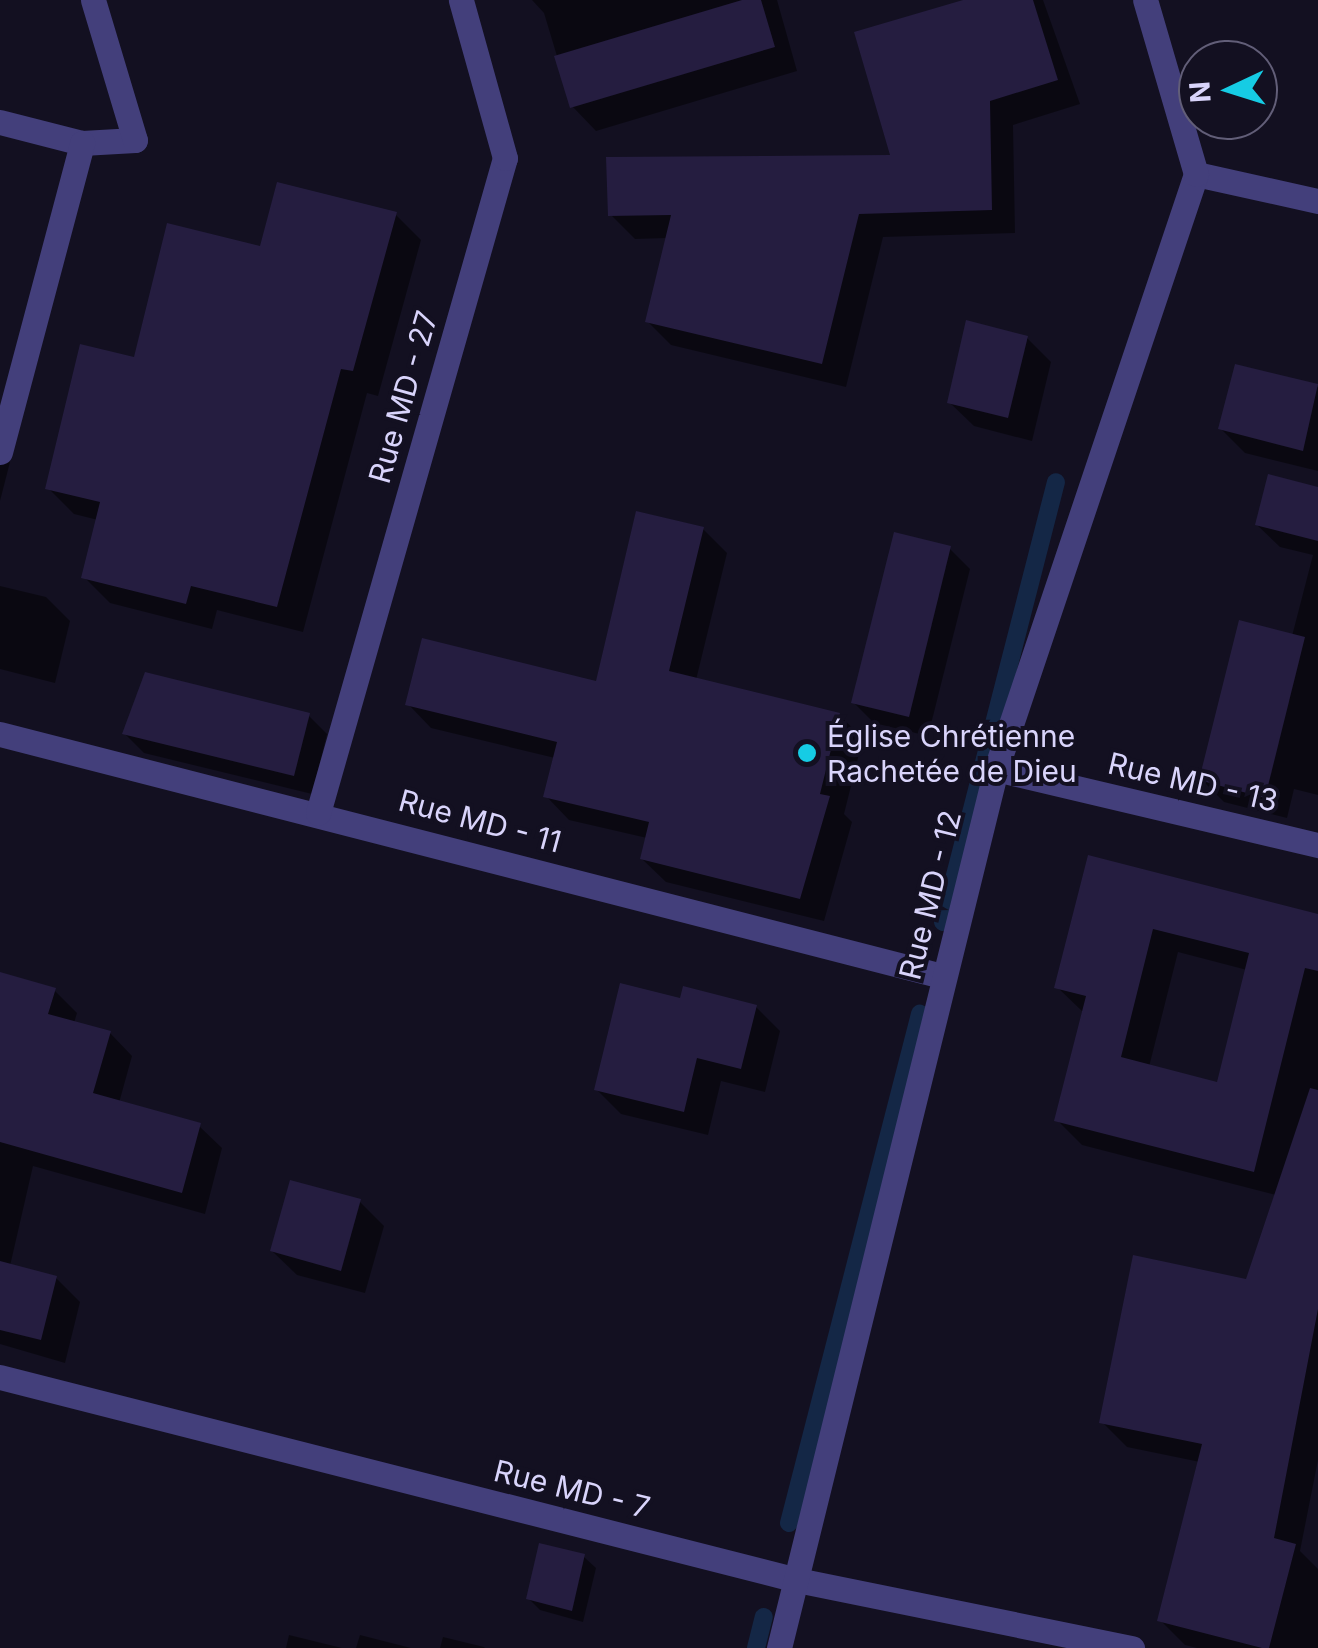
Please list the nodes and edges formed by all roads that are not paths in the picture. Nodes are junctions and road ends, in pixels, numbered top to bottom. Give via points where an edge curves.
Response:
1 (93, 0) edge
2 (461, 0) edge
3 (1145, 0) edge
4 (0, 122) edge
5 (82, 143) junction
6 (1196, 174) junction
7 (1318, 201) edge
8 (0, 452) edge
9 (0, 734) edge
10 (996, 769) junction
11 (318, 813) junction
12 (1318, 845) edge
13 (942, 976) junction
14 (0, 1377) edge
15 (796, 1580) junction
16 (779, 1648) edge
17 (1132, 1648) edge

1 - 5 street via 135,140
2 - 11 street, Rue MD - 27 via 505,158
3 - 6 street
4 - 5 street
5 - 8 street
6 - 7 street
6 - 10 street, Rue MD - 12
9 - 11 street, Rue MD - 11
10 - 12 street, Rue MD - 13
10 - 13 street, Rue MD - 12
11 - 13 street, Rue MD - 11
13 - 15 street, Rue MD - 12
14 - 15 street, Rue MD - 7
15 - 16 street, Rue MD - 12
15 - 17 street, Rue MD - 7

